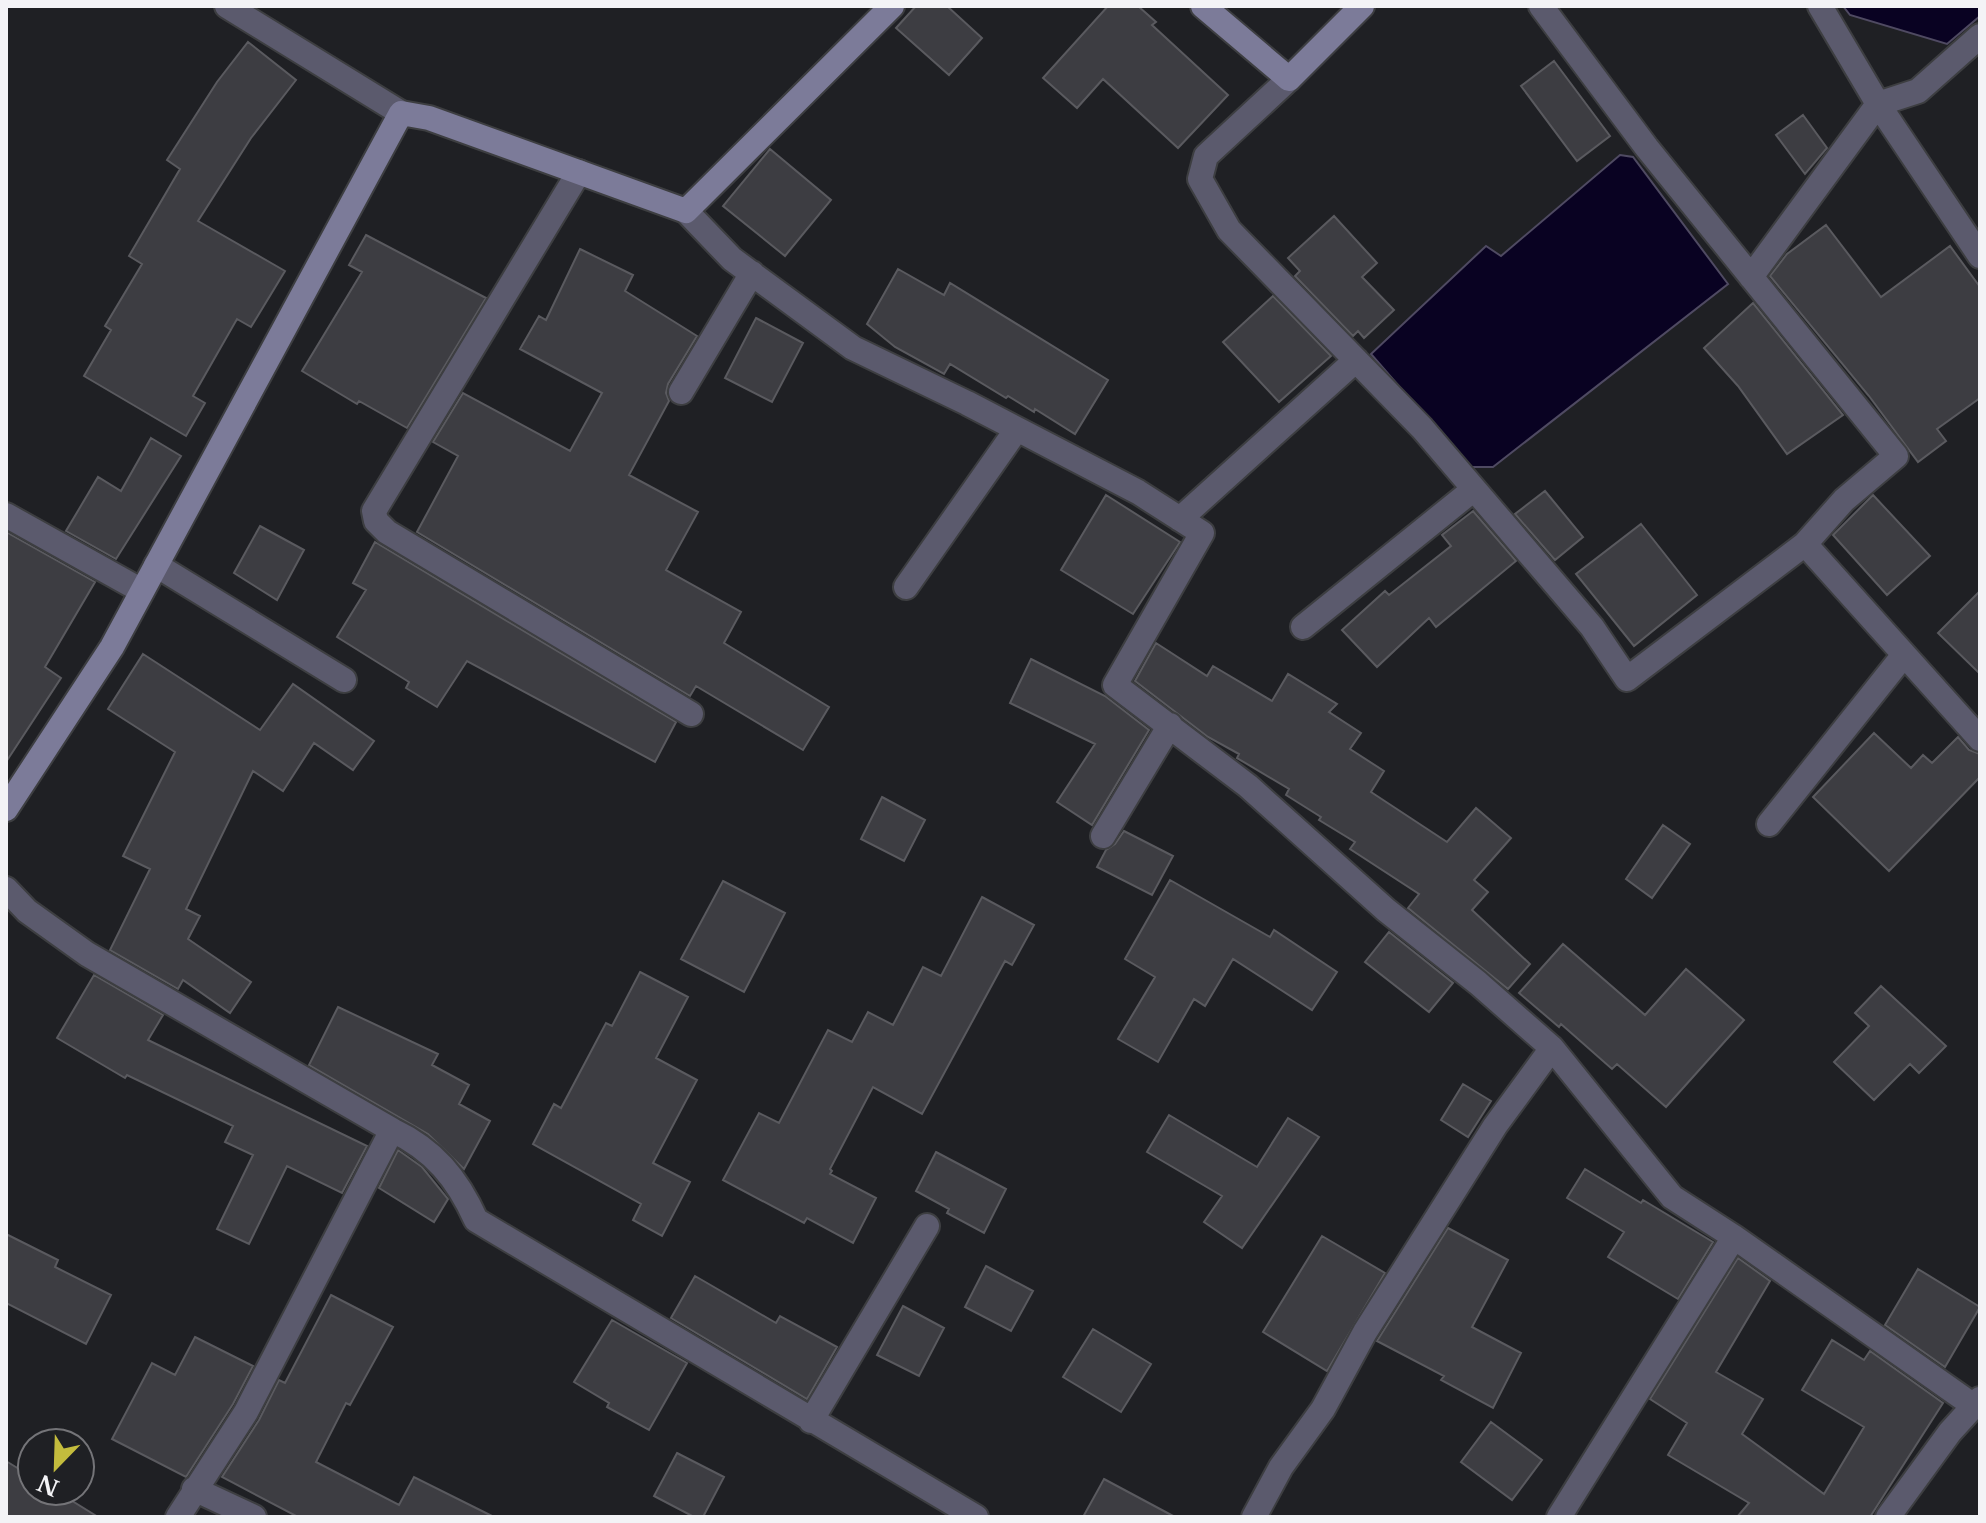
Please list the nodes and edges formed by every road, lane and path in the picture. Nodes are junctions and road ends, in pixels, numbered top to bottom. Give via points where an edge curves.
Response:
1 (227, 6) edge
2 (892, 6) edge
3 (1203, 6) edge
4 (1362, 6) edge
5 (1541, 6) edge
6 (1820, 6) edge
7 (1980, 36) edge
8 (1289, 79) junction
9 (1878, 104) junction
10 (401, 113) junction
11 (579, 172) junction
12 (686, 211) junction
13 (1980, 256) edge
14 (752, 273) junction
15 (1751, 277) junction
16 (1356, 360) junction
17 (681, 392) dead end
18 (1017, 429) junction
19 (1474, 489) junction
20 (6, 515) edge
21 (1180, 519) junction
22 (1805, 544) junction
23 (156, 565) junction
24 (906, 587) dead end
25 (142, 591) junction
26 (1303, 627) dead end
27 (1903, 656) junction
28 (344, 680) dead end
29 (691, 714) dead end
30 (1170, 725) junction
31 (1980, 739) edge
32 (6, 809) edge
33 (1769, 824) dead end
34 (1103, 836) dead end
35 (6, 889) edge
36 (1552, 1048) junction
37 (392, 1130) junction
38 (927, 1226) dead end
39 (1734, 1237) junction
40 (1977, 1403) edge
41 (811, 1421) junction
42 (194, 1489) junction
43 (178, 1517) edge
44 (254, 1517) edge
45 (976, 1517) edge
46 (1254, 1517) edge
47 (1559, 1517) edge
48 (1888, 1517) edge

1 - 10 street
2 - 12 street
3 - 8 street
4 - 8 street
5 - 15 street
6 - 9 street
7 - 9 street via 1918,91
8 - 16 street via 1206,156 1200,179 1229,230
9 - 13 street
9 - 15 street
10 - 11 street via 429,118
10 - 23 street
11 - 12 street
11 - 29 street via 374,511 376,521
12 - 14 street
14 - 17 street
14 - 18 street via 853,348
15 - 22 street via 1896,456 1844,500
16 - 19 street
16 - 21 street
18 - 21 street
18 - 24 street
19 - 22 street via 1592,627 1627,679
19 - 26 street
20 - 25 street
21 - 30 street via 1202,533 1115,685
22 - 27 street
23 - 25 street
23 - 28 street
25 - 32 street via 112,647
27 - 31 street
27 - 33 street
30 - 34 street
30 - 36 street
35 - 37 street via 27,911 87,954
36 - 39 street via 1672,1197
36 - 46 street via 1479,1152
37 - 41 street via 418,1143 462,1189 476,1220
37 - 42 street via 246,1412
38 - 41 street
39 - 40 street
39 - 47 street
40 - 48 street
41 - 45 street
42 - 43 street
42 - 44 street

